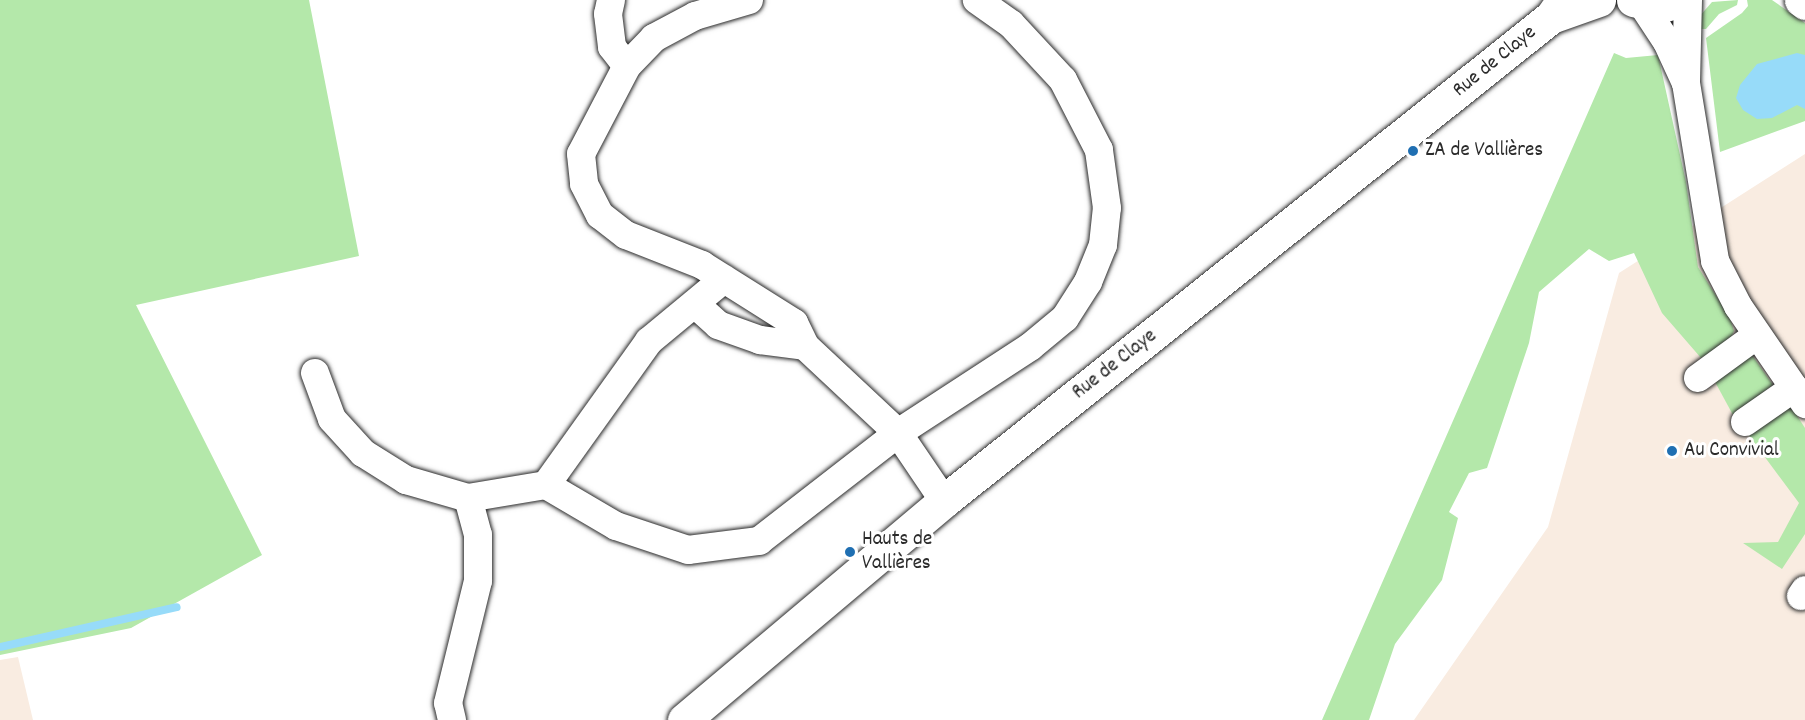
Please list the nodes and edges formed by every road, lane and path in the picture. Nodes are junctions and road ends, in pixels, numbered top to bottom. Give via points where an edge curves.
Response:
1 (611, 0) edge
2 (749, 0) edge
3 (977, 0) edge
4 (1599, 0) edge
5 (1686, 0) edge
6 (1801, 0) edge
7 (1638, 2) edge
8 (1805, 3) edge
9 (1557, 8) edge
10 (627, 66) junction
11 (1686, 83) junction
12 (724, 279) junction
13 (695, 304) junction
14 (1757, 335) junction
15 (805, 346) junction
16 (315, 373) dead end
17 (1698, 378) dead end
18 (1800, 396) edge
19 (1746, 422) dead end
20 (898, 433) junction
21 (546, 485) junction
22 (468, 498) junction
23 (944, 501) junction
24 (452, 720) edge
25 (684, 720) edge

1 - 10 street via 608,14 612,47
2 - 10 street via 685,22 654,38
3 - 20 street via 1011,24 1069,90 1099,150 1107,208 1103,245 1088,282 1065,318 1030,347
4 - 9 street, Rue de Claye
5 - 7 street via 1661,6
5 - 11 street
6 - 8 street
7 - 11 street via 1667,42
9 - 23 street, Rue de Claye
10 - 12 street via 581,154 584,184 600,215 626,235 702,265
11 - 14 street via 1715,261
12 - 13 street
12 - 15 street via 794,323
13 - 15 street via 718,325 760,340
13 - 21 street via 649,341
14 - 17 street
14 - 18 street
15 - 20 street
16 - 22 street via 332,419 363,453 406,480
18 - 19 street
20 - 21 street via 759,541 688,550 616,526
20 - 23 street
21 - 22 street
22 - 24 street via 478,535 478,581 448,703
23 - 25 street, Rue de Claye

